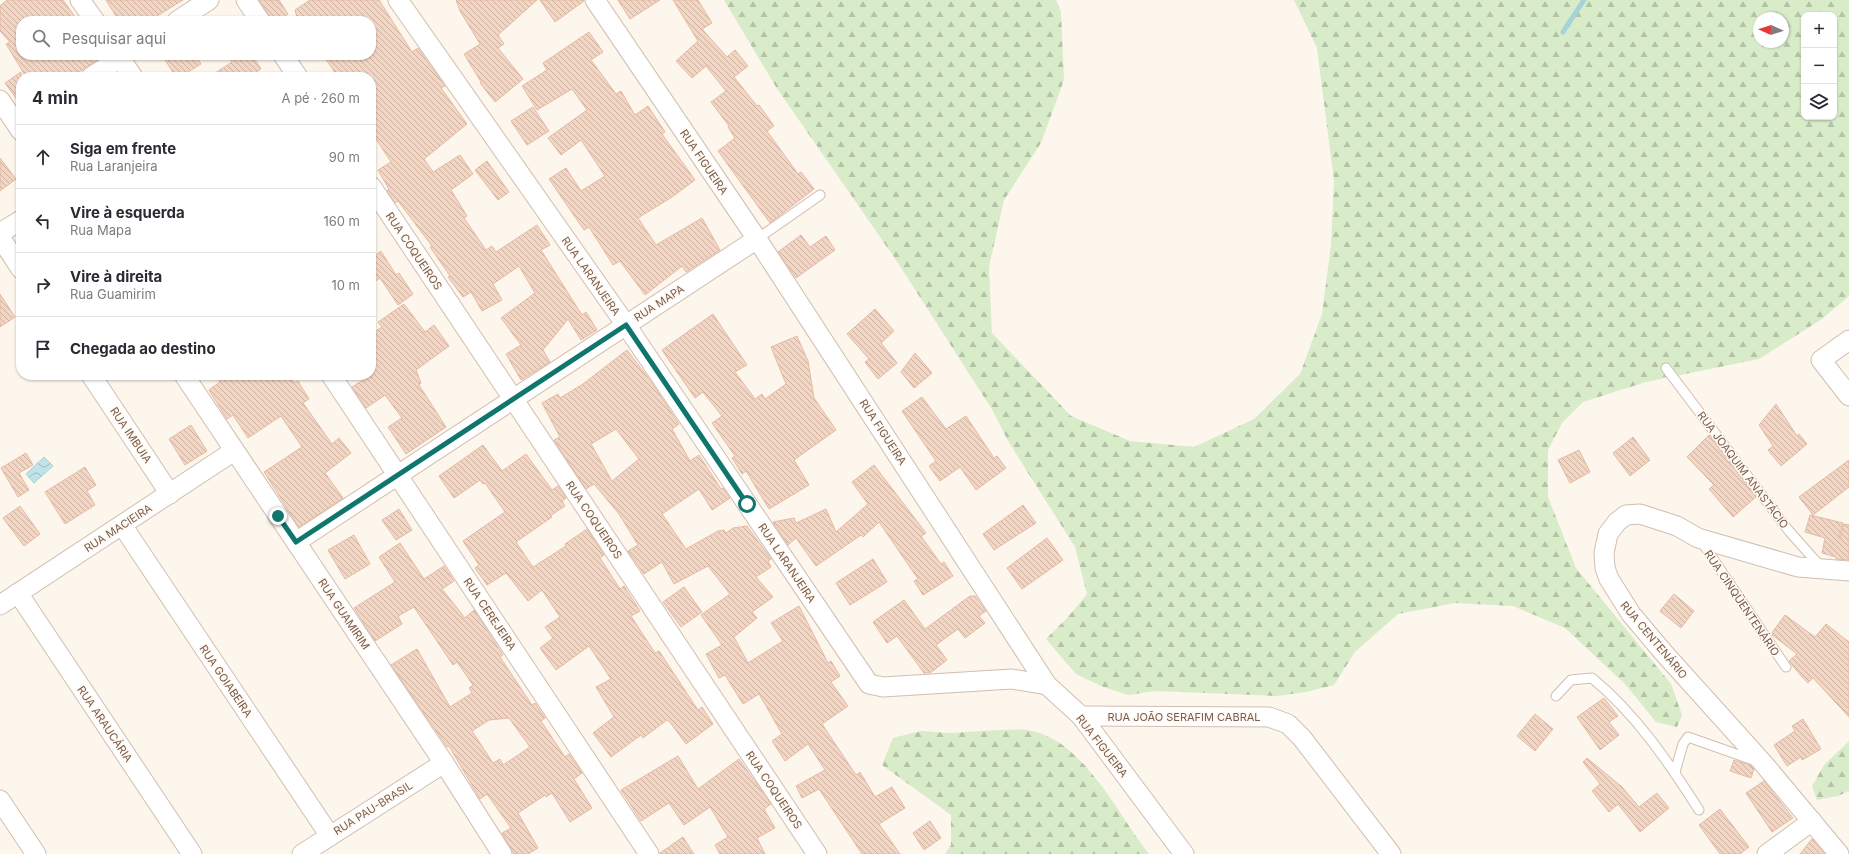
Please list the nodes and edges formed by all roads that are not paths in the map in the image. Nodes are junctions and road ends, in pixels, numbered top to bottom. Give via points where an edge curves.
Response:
1 (80, 0) edge
2 (209, 0) edge
3 (246, 0) edge
4 (398, 0) edge
5 (595, 0) edge
6 (91, 16) edge
7 (185, 16) edge
8 (257, 16) edge
9 (115, 60) edge
10 (123, 60) edge
11 (286, 60) edge
12 (98, 72) edge
13 (130, 72) edge
14 (295, 72) edge
15 (0, 100) edge
16 (16, 122) edge
17 (376, 193) edge
18 (820, 195) dead end
19 (16, 223) edge
20 (0, 233) edge
21 (0, 237) edge
22 (757, 239) junction
23 (16, 261) edge
24 (626, 325) junction
25 (1849, 340) edge
26 (1666, 368) dead end
27 (94, 380) edge
28 (187, 380) edge
29 (334, 380) edge
30 (1849, 396) edge
31 (514, 399) junction
32 (234, 451) junction
33 (398, 476) junction
34 (170, 494) junction
35 (122, 525) junction
36 (1698, 538) junction
37 (296, 542) junction
38 (1824, 569) junction
39 (1849, 571) edge
40 (18, 593) junction
41 (0, 605) edge
42 (1786, 667) dead end
43 (1047, 685) junction
44 (1556, 696) dead end
45 (1081, 716) junction
46 (444, 763) junction
47 (1763, 763) junction
48 (1675, 772) junction
49 (0, 800) edge
50 (1699, 810) dead end
51 (1812, 821) junction
52 (330, 836) junction
53 (36, 854) edge
54 (192, 854) edge
55 (302, 854) edge
56 (502, 854) edge
57 (649, 854) edge
58 (817, 854) edge
59 (1184, 854) edge
60 (1391, 854) edge
61 (1767, 854) edge
62 (1839, 854) edge

1 - 6 street
2 - 7 street
3 - 8 street
4 - 24 street, RUA LARANJEIRA
5 - 22 street, RUA FIGUEIRA
9 - 12 street
10 - 13 street
11 - 14 street
15 - 16 street
17 - 31 street, RUA COQUEIROS
18 - 22 lane, RUA MAPA
19 - 20 street
21 - 23 street
22 - 24 street, RUA MAPA
22 - 43 street, RUA FIGUEIRA
24 - 31 street, RUA MAPA
24 - 43 street, RUA LARANJEIRA via 869,684 883,687 1012,679
25 - 30 street via 1821,360
26 - 38 lane, RUA JOAQUIM ANASTÁCIO via 1789,531
27 - 34 street, RUA IMBUIA
28 - 32 street, RUA GUAMIRIM
29 - 33 street, RUA CEREJEIRA
31 - 33 street, RUA MAPA
31 - 58 street, RUA COQUEIROS
32 - 34 street, RUA MACIEIRA
32 - 37 street, RUA GUAMIRIM
33 - 37 street, RUA MAPA
33 - 57 street, RUA CEREJEIRA
34 - 35 street, RUA MACIEIRA
35 - 40 street, RUA MACIEIRA
35 - 52 street, RUA GOIABEIRA
36 - 38 street, RUA CENTENÁRIO via 1798,567
36 - 42 lane, RUA CINQÜENTENÁRIO
36 - 47 street, RUA CENTENÁRIO via 1677,526 1640,514 1626,516 1617,522 1608,534 1604,553 1605,568 1631,614
37 - 46 street, RUA GUAMIRIM
38 - 39 street, RUA CENTENÁRIO
40 - 41 street, RUA MACIEIRA
40 - 54 street, RUA ARAUCÁRIA
43 - 45 street, RUA FIGUEIRA
44 - 48 lane via 1571,680 1592,678 1612,694
45 - 59 street, RUA FIGUEIRA
45 - 60 street, RUA JOÃO SERAFIM CABRAL via 1269,717 1288,724 1302,738
46 - 52 street, RUA PAU-BRASIL
46 - 56 street, RUA GUAMIRIM
47 - 48 lane via 1688,737 1683,744
47 - 51 street, RUA CENTENÁRIO
48 - 50 lane
49 - 53 street
51 - 61 street
51 - 62 street, RUA CENTENÁRIO
52 - 55 street, RUA PAU-BRASIL

